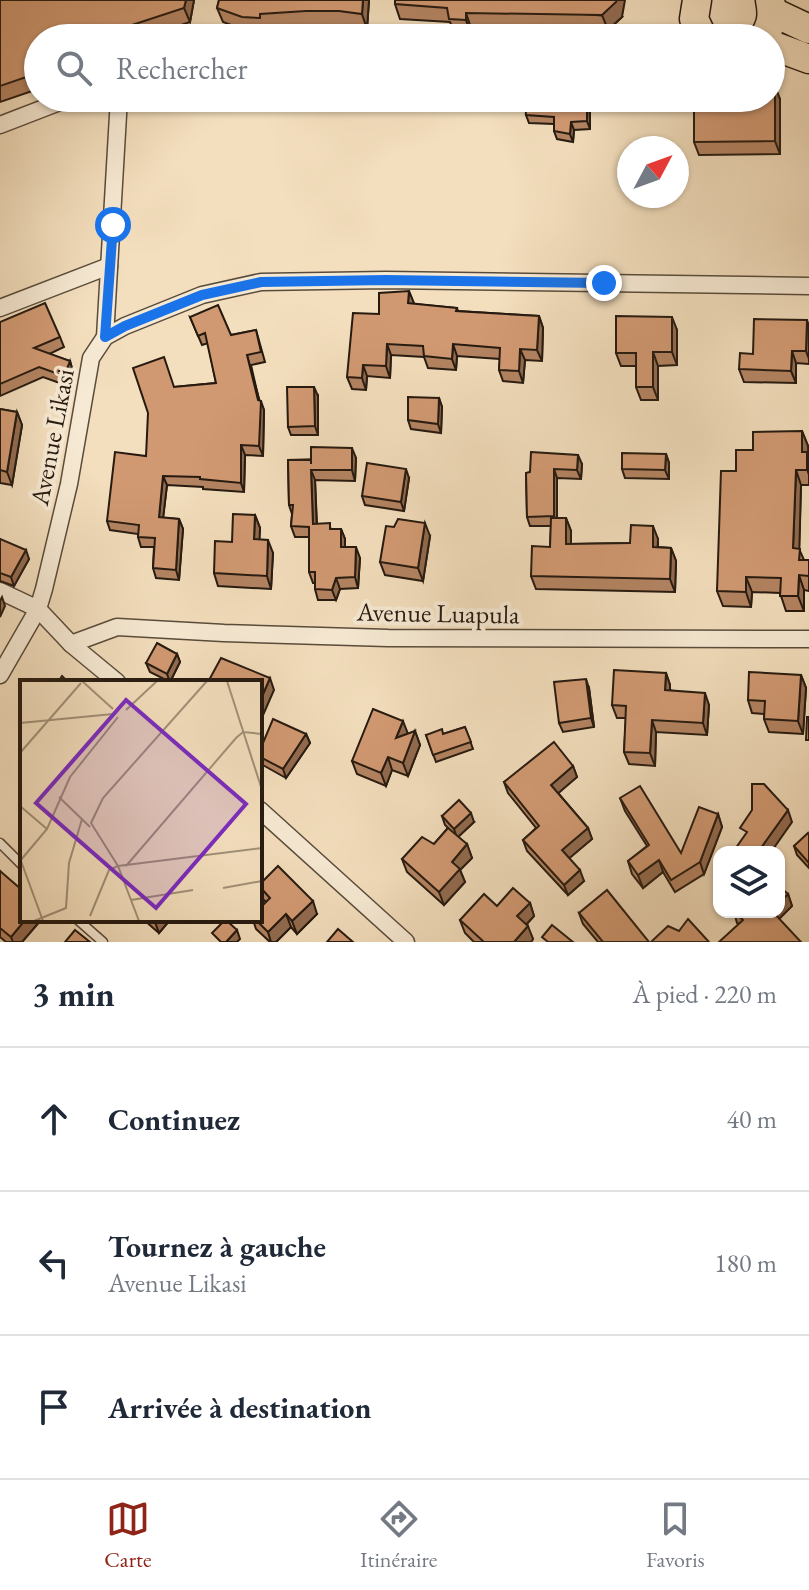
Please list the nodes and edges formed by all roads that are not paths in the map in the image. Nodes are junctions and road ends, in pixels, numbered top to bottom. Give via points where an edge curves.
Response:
1 (697, 0) edge
2 (769, 17) edge
3 (695, 24) edge
4 (809, 29) edge
5 (785, 50) edge
6 (809, 59) edge
7 (34, 112) edge
8 (119, 112) edge
9 (0, 125) edge
10 (109, 266) junction
11 (809, 286) edge
12 (0, 308) edge
13 (105, 337) junction
14 (0, 591) edge
15 (38, 609) junction
16 (809, 639) edge
17 (71, 644) junction
18 (0, 675) edge
19 (115, 680) edge
20 (262, 812) edge
21 (0, 843) edge
22 (20, 863) edge
23 (80, 922) edge
24 (103, 942) edge
25 (406, 942) edge

1 - 3 highway
2 - 4 highway
5 - 6 highway
7 - 9 street
8 - 10 street
10 - 12 street
10 - 13 street
11 - 13 street via 261,282 202,295
13 - 15 street, Avenue Likasi via 91,358 69,484
14 - 15 street
15 - 17 street
15 - 18 street, Avenue Likasi
16 - 17 street, Avenue Luapula via 388,638 117,627
17 - 19 street
20 - 25 street
21 - 22 lane
23 - 24 lane

